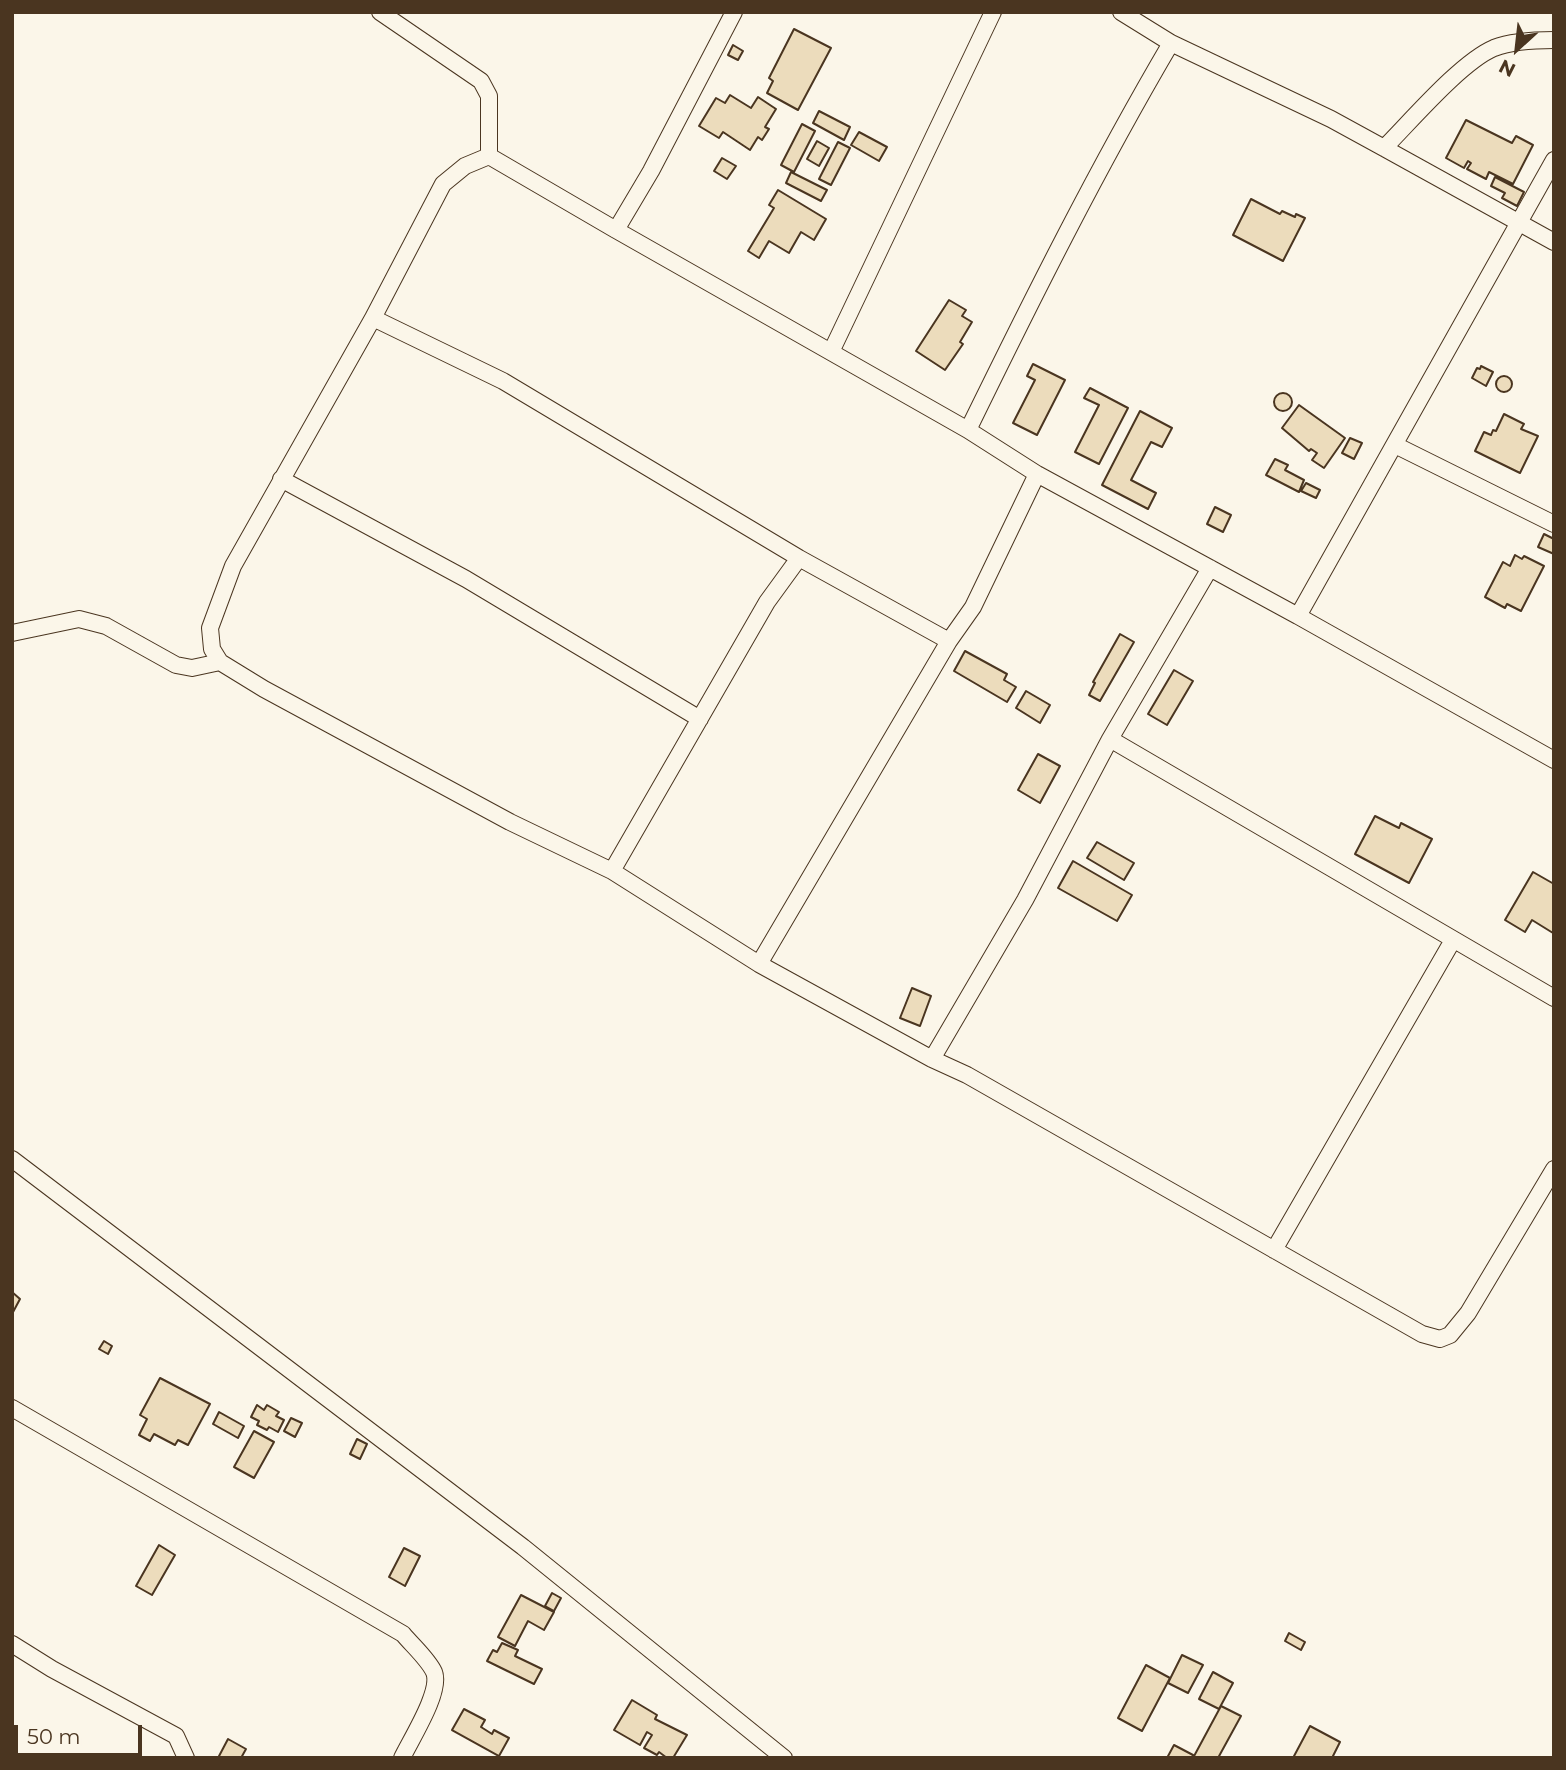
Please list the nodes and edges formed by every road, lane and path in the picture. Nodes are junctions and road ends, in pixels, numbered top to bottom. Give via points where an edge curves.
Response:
1 (380, 12) edge
2 (734, 12) edge
3 (993, 12) edge
4 (1121, 12) edge
5 (1554, 40) edge
6 (1171, 43) junction
7 (1384, 148) junction
8 (489, 156) junction
9 (1554, 160) edge
10 (1518, 223) junction
11 (616, 230) junction
12 (1554, 242) edge
13 (373, 318) junction
14 (831, 352) junction
15 (968, 430) junction
16 (1395, 445) junction
17 (1037, 474) junction
18 (281, 479) junction
19 (1554, 524) edge
20 (800, 558) junction
21 (1210, 568) junction
22 (1298, 616) junction
23 (12, 633) edge
24 (949, 640) junction
25 (220, 662) junction
26 (699, 719) junction
27 (1110, 739) junction
28 (1554, 760) edge
29 (612, 871) junction
30 (1454, 940) junction
31 (759, 964) junction
32 (1554, 998) edge
33 (932, 1059) junction
34 (12, 1159) edge
35 (1554, 1169) edge
36 (1273, 1250) junction
37 (12, 1408) edge
38 (12, 1644) edge
39 (186, 1758) edge
40 (402, 1758) edge
41 (784, 1758) edge

1 - 8 street via 481,81 489,96
2 - 11 street
3 - 14 street
4 - 6 street
5 - 7 street via 1494,48 1468,64
6 - 7 street
6 - 15 street via 1056,251
7 - 10 street
8 - 11 street
8 - 13 street via 465,166 443,184
9 - 10 street
10 - 12 street
10 - 16 street
11 - 14 street
13 - 18 street
13 - 20 street via 503,381
14 - 15 street
15 - 17 street
16 - 19 street
16 - 22 street
17 - 21 street
17 - 24 street via 973,607
18 - 25 street via 233,566 210,628 212,649
18 - 26 street via 466,579
20 - 24 street
20 - 26 street via 767,602
21 - 22 street
21 - 27 street
22 - 28 street
23 - 25 street via 79,619 106,626 176,665 192,668
24 - 31 street
25 - 29 street via 510,822
26 - 29 street
27 - 30 street
27 - 33 street via 1025,900
29 - 31 street
30 - 32 street
30 - 36 street
31 - 33 street
33 - 36 street
34 - 41 street via 523,1547
35 - 36 street via 1468,1313 1450,1335 1440,1339 1422,1334
37 - 40 street via 403,1634 434,1671 436,1683
38 - 39 street via 176,1735

